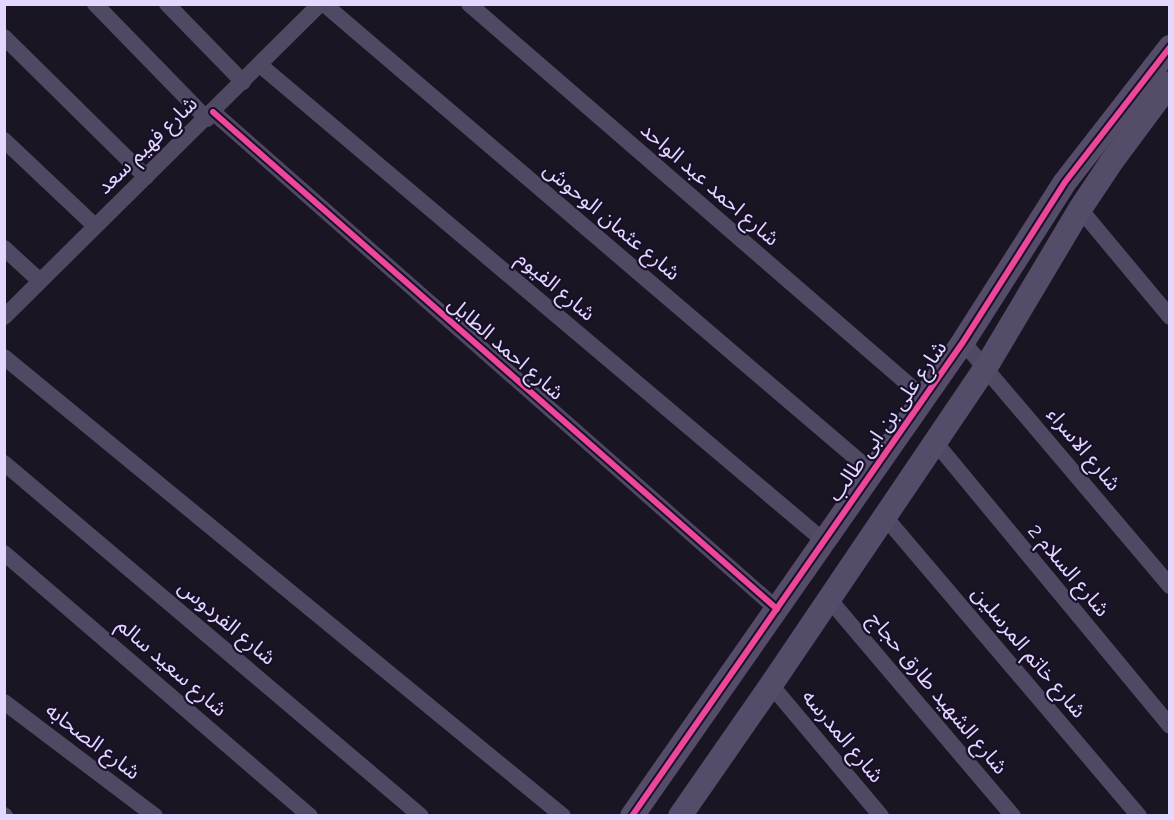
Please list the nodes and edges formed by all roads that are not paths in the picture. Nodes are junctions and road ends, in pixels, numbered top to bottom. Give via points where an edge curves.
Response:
1 (95, 4) edge
2 (167, 4) edge
3 (469, 4) edge
4 (312, 7) edge
5 (4, 37) edge
6 (1170, 47) edge
7 (260, 65) junction
8 (243, 82) junction
9 (1170, 83) edge
10 (210, 115) junction
11 (4, 140) edge
12 (146, 177) junction
13 (1080, 209) junction
14 (95, 226) junction
15 (4, 248) edge
16 (40, 281) junction
17 (4, 317) edge
18 (1170, 317) edge
19 (963, 342) junction
20 (4, 357) edge
21 (986, 367) junction
22 (923, 397) junction
23 (935, 442) junction
24 (4, 463) edge
25 (871, 471) junction
26 (885, 517) junction
27 (824, 541) junction
28 (4, 553) edge
29 (1170, 586) edge
30 (829, 599) junction
31 (777, 609) junction
32 (771, 685) junction
33 (4, 702) edge
34 (1170, 726) edge
35 (155, 816) edge
36 (310, 816) edge
37 (421, 816) edge
38 (563, 816) edge
39 (632, 816) edge
40 (680, 816) edge
41 (880, 816) edge
42 (1013, 816) edge
43 (1139, 816) edge

1 - 10 street, شارع احمد الطايل
2 - 8 street
3 - 22 street, شارع احمد عبد الواحد
4 - 7 street, شارع فهيم سعد
4 - 25 street, شارع عثمان الوحوش
5 - 12 street
6 - 19 street, شارع على بن ابى طالب via 1065,182
7 - 8 street, شارع فهيم سعد
7 - 27 street, شارع الفيوم
8 - 10 street, شارع فهيم سعد
9 - 13 street
10 - 12 street, شارع فهيم سعد
10 - 31 street, شارع احمد الطايل
11 - 14 street
12 - 14 street, شارع فهيم سعد
13 - 18 street
13 - 21 street
14 - 16 street, شارع فهيم سعد
15 - 16 street
16 - 17 street, شارع فهيم سعد
19 - 21 street, شارع الاسراء
19 - 22 street, شارع على بن ابى طالب
20 - 38 street
21 - 23 street
21 - 29 street, شارع الاسراء
22 - 25 street, شارع على بن ابى طالب
23 - 26 street
23 - 34 street, شارع السلام 2
24 - 37 street, شارع الفردوس
25 - 27 street, شارع على بن ابى طالب
26 - 30 street
26 - 43 street, شارع خاتم المرسلين
27 - 31 street, شارع على بن ابى طالب
28 - 36 street, شارع سعيد سالم
30 - 32 street
30 - 42 street, شارع الشهيد طارق حجاج
31 - 39 street, شارع على بن ابى طالب
32 - 40 street
32 - 41 street, شارع المدرسه
33 - 35 street, شارع الصحابه

